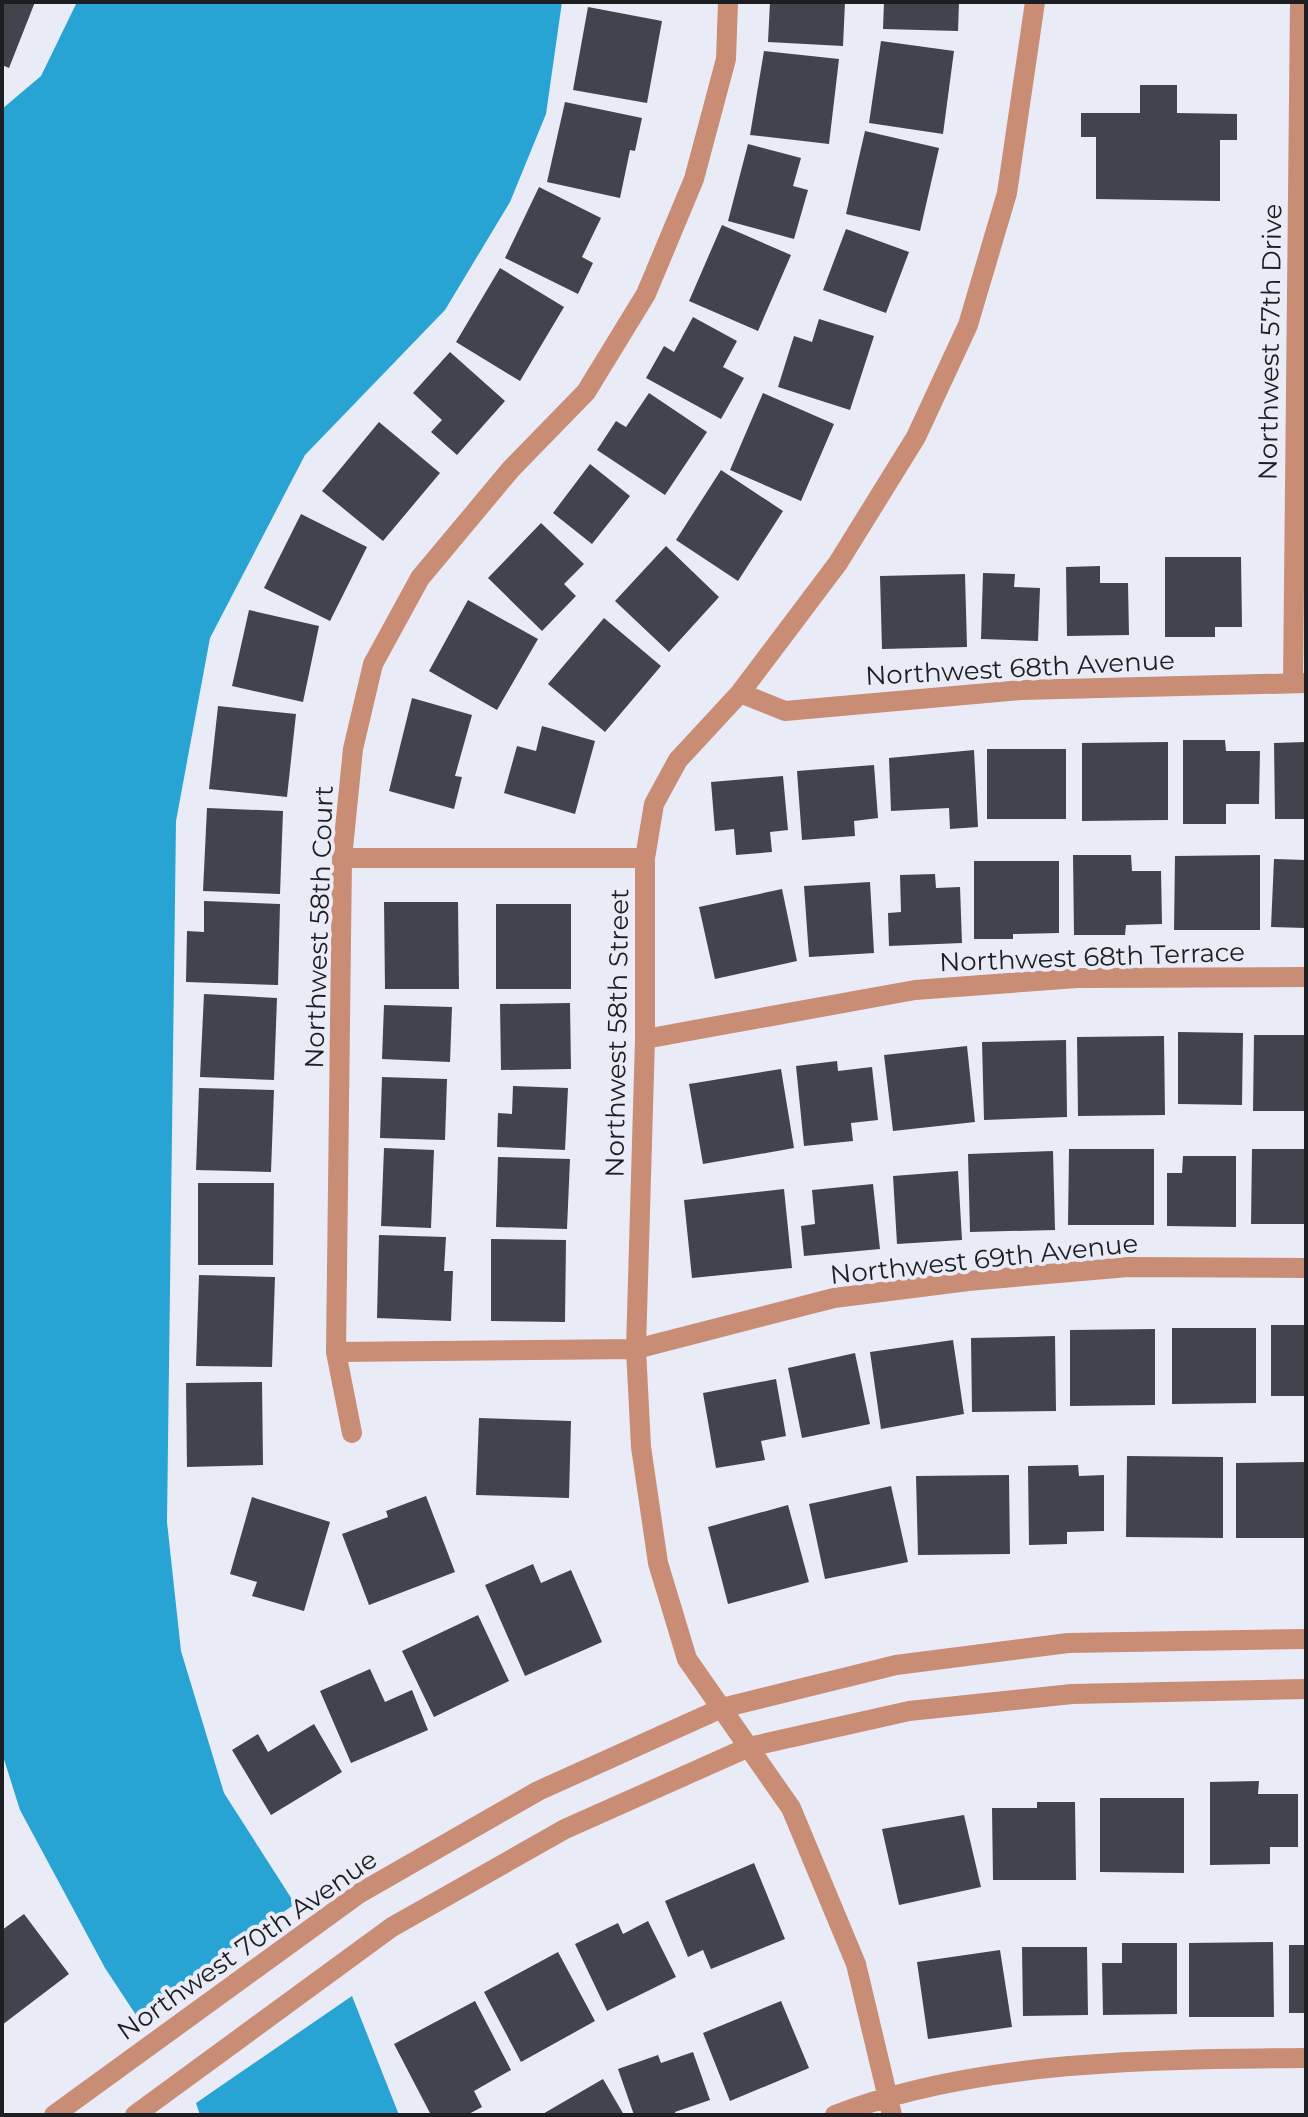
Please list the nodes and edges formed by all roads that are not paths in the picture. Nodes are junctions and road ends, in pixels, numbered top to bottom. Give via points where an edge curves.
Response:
1 (728, 2) edge
2 (1035, 2) edge
3 (1300, 2) edge
4 (1299, 683) edge
5 (740, 693) junction
6 (342, 858) junction
7 (645, 858) junction
8 (1306, 977) edge
9 (645, 1039) junction
10 (1306, 1268) edge
11 (636, 1349) junction
12 (336, 1352) junction
13 (352, 1433) dead end
14 (1306, 1639) edge
15 (1306, 1689) edge
16 (722, 1708) junction
17 (749, 1747) junction
18 (1306, 2058) edge
19 (890, 2094) junction
20 (54, 2115) edge
21 (135, 2115) edge
22 (835, 2115) edge
23 (892, 2115) edge

1 - 6 street, Northwest 58th Court via 726,59 694,179 646,294 586,392 511,469 420,578 373,664 353,749
2 - 5 street, Northwest 58th Street via 1007,193 968,325 916,437 862,525
3 - 4 street, Northwest 57th Drive
4 - 5 street, Northwest 68th Avenue via 1021,690 785,711
5 - 7 street, Northwest 58th Street via 678,760 654,804
6 - 7 street
6 - 12 street, Northwest 58th Court
7 - 9 street, Northwest 58th Street
8 - 9 street, Northwest 68th Terrace via 1077,978 915,990
9 - 11 street, Northwest 58th Street
10 - 11 street, Northwest 69th Avenue via 1128,1267 968,1281 834,1298
11 - 12 street, Northwest 69th Avenue
11 - 16 street, Northwest 58th Street via 641,1447 658,1563 687,1659
12 - 13 street, Northwest 58th Court
14 - 16 street, Northwest 70th Avenue via 1068,1643 896,1665
15 - 17 street via 1072,1694 909,1711
16 - 17 street, Northwest 58th Street
16 - 20 street, Northwest 70th Avenue via 538,1791 360,1893
17 - 19 street, Northwest 58th Street via 791,1808 856,1964
17 - 21 street via 565,1829 392,1927
18 - 19 street via 1154,2059
19 - 22 street
19 - 23 street, Northwest 58th Street

